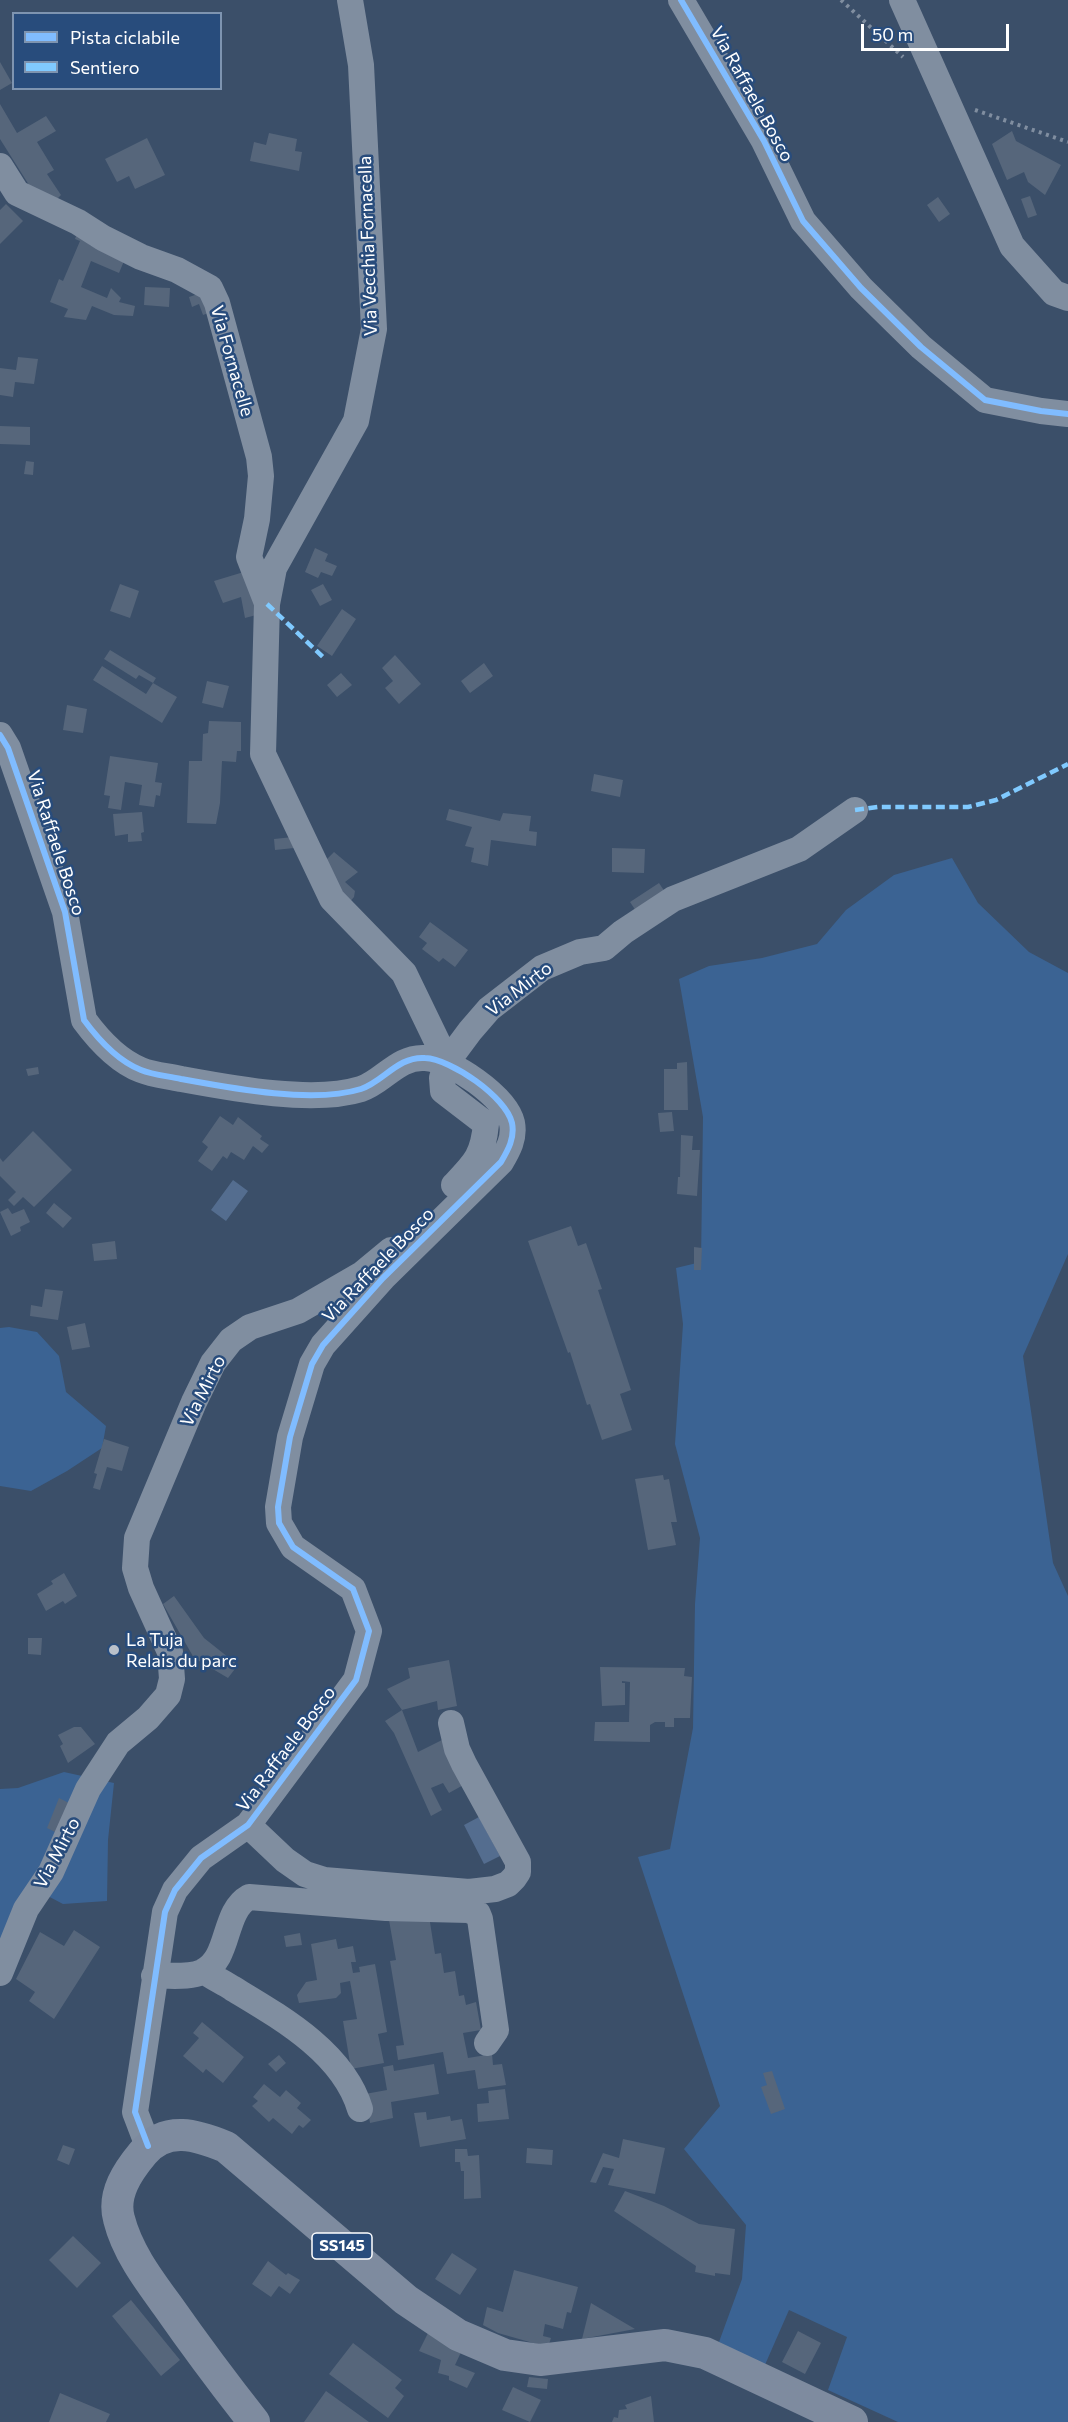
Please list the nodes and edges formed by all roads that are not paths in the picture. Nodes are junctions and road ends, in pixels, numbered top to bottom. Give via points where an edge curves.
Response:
1 (350, 0) edge
2 (681, 0) edge
3 (902, 0) edge
4 (0, 166) edge
5 (1068, 298) edge
6 (1068, 414) edge
7 (267, 603) junction
8 (0, 735) edge
9 (855, 810) dead end
10 (447, 1062) junction
11 (451, 1723) dead end
12 (248, 1825) junction
13 (204, 1971) junction
14 (0, 1973) edge
15 (154, 1976) junction
16 (487, 2043) dead end
17 (360, 2109) dead end
18 (148, 2146) junction
19 (254, 2422) edge
20 (852, 2422) edge

1 - 7 street, Via Vecchia Fornacella via 360,65 374,330 356,421 274,568
2 - 6 street, Via Raffaele Bosco via 764,141 803,221 861,288 921,347 985,400
3 - 5 street via 1012,246 1054,293
4 - 7 street, Via Fornacelle via 17,193 210,288 259,457 257,519 249,557
7 - 10 street, Via Vecchia Fornacella via 263,754 332,899 404,973
8 - 10 street, Via Raffaele Bosco via 9,748 65,912 84,1020 127,1063 143,1071 228,1088 315,1096 363,1089 398,1065 423,1057
9 - 10 street, Via Mirto via 799,849 674,899 604,948 580,951 542,968 489,1009
10 - 12 street, Via Raffaele Bosco via 490,1092 507,1112 513,1132 509,1148 501,1162 376,1286 323,1345 312,1364 290,1437 278,1507 279,1523 293,1547 353,1589 369,1631 356,1680
10 - 14 street, Via Mirto via 443,1091 486,1124 476,1162 393,1248 362,1274 298,1311 250,1327 231,1340 213,1363 137,1538 135,1568 170,1653 172,1679 168,1695 118,1743 88,1789 51,1872 26,1909
11 - 12 street via 461,1756 518,1862 518,1872 508,1884 469,1892 313,1878 285,1860
12 - 15 street, Via Raffaele Bosco via 201,1858 175,1890 165,1912
13 - 15 street
13 - 16 street via 221,1949 237,1908 249,1897 469,1910 480,1919 496,2030
13 - 17 street via 317,2048 346,2078
15 - 18 street, Via Raffaele Bosco via 135,2112
18 - 19 main road via 123,2181 118,2218 135,2260
18 - 20 main road, SS145 via 169,2136 186,2134 226,2147 406,2300 458,2335 504,2355 540,2360 665,2344 705,2353

